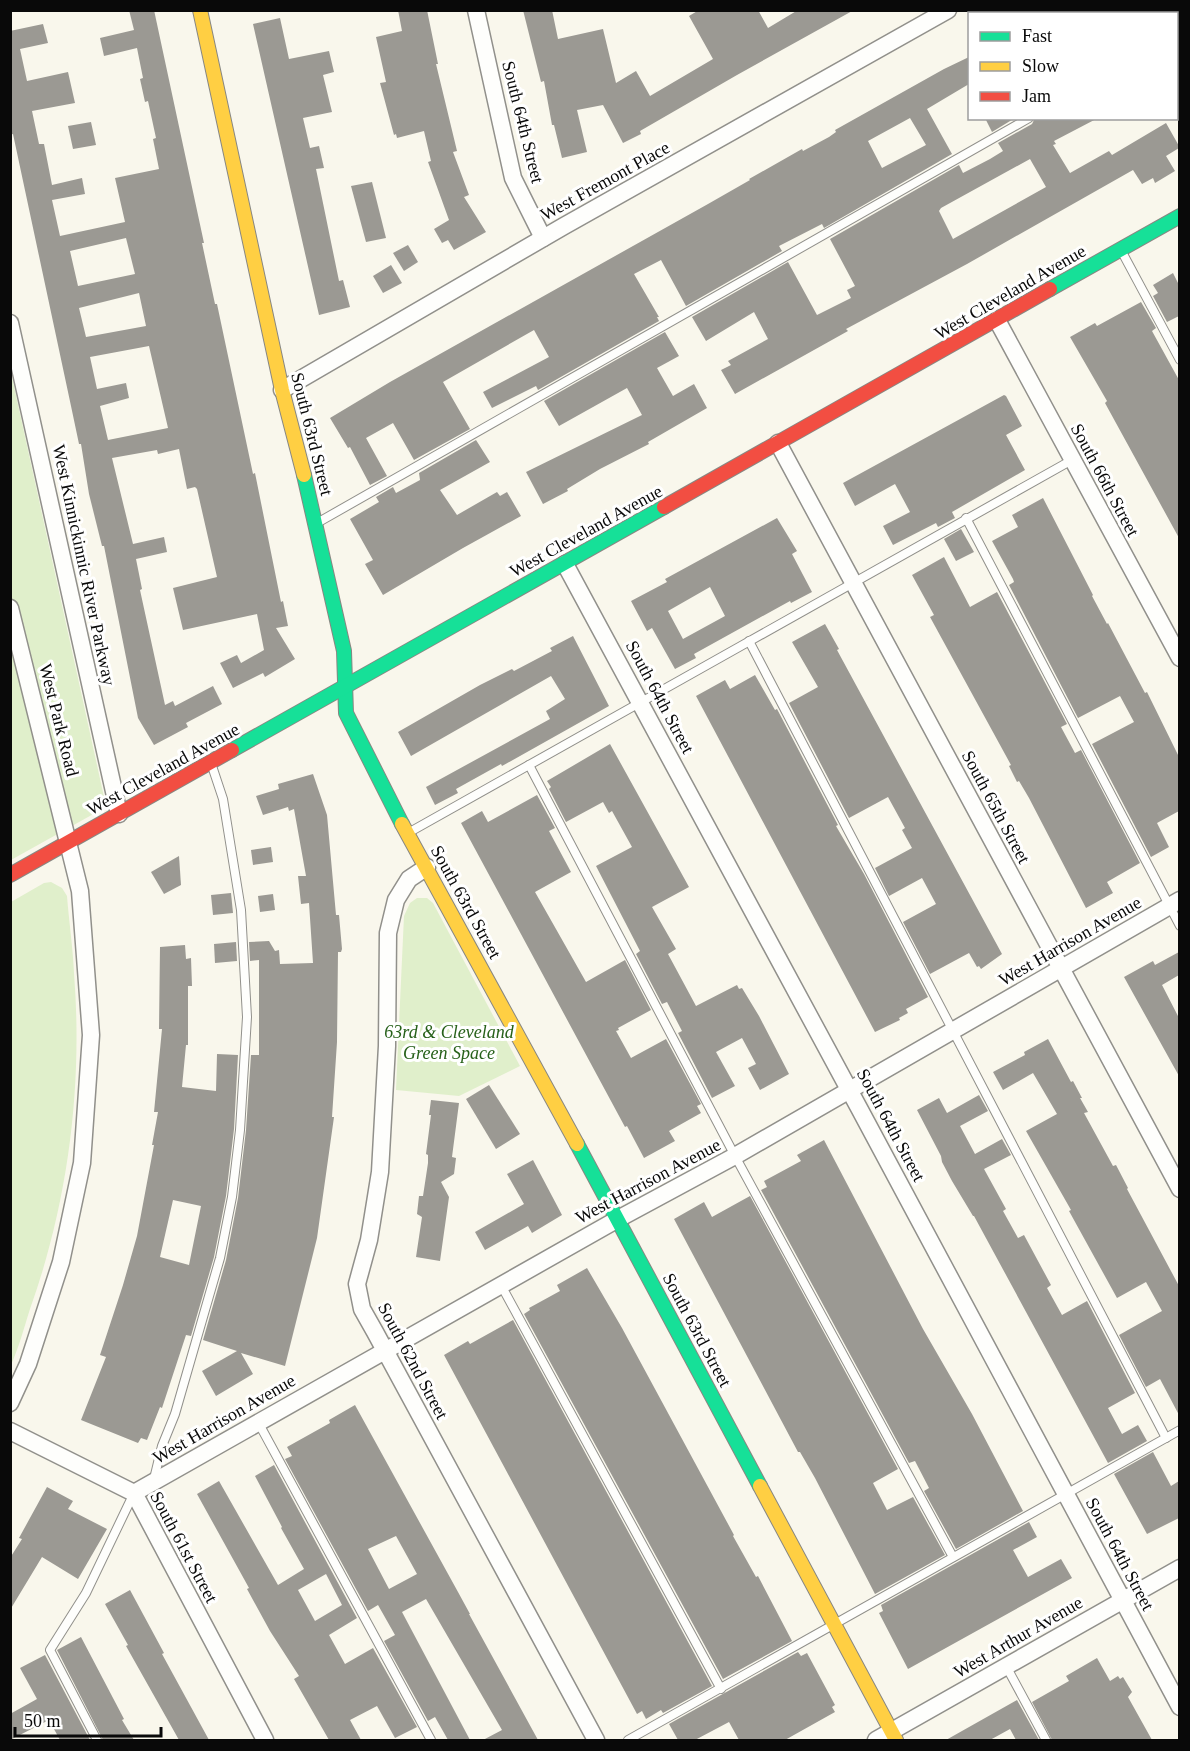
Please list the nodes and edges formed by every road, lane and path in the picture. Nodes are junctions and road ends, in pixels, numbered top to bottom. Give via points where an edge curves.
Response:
1 (200, 10) edge
2 (476, 10) edge
3 (948, 10) edge
4 (1025, 120) edge
5 (1179, 216) edge
6 (543, 238) junction
7 (1120, 249) junction
8 (997, 320) junction
9 (10, 324) edge
10 (1179, 360) edge
11 (282, 390) junction
12 (778, 443) junction
13 (1072, 460) junction
14 (966, 518) junction
15 (316, 523) junction
16 (565, 564) junction
17 (852, 582) junction
18 (10, 608) edge
19 (749, 641) junction
20 (1179, 658) edge
21 (347, 686) junction
22 (641, 704) junction
23 (211, 763) junction
24 (529, 765) junction
25 (119, 814) junction
26 (407, 833) junction
27 (69, 841) junction
28 (426, 867) junction
29 (10, 875) edge
30 (1174, 903) edge
31 (1179, 926) edge
32 (1061, 969) junction
33 (953, 1032) junction
34 (850, 1090) junction
35 (735, 1156) junction
36 (1179, 1189) edge
37 (618, 1219) junction
38 (501, 1285) junction
39 (384, 1351) junction
40 (10, 1403) edge
41 (258, 1421) junction
42 (1179, 1430) edge
43 (10, 1431) edge
44 (1166, 1438) junction
45 (154, 1481) junction
46 (134, 1493) junction
47 (1066, 1493) junction
48 (952, 1557) junction
49 (1179, 1568) edge
50 (1122, 1601) junction
51 (833, 1624) junction
52 (1006, 1666) junction
53 (721, 1689) junction
54 (1179, 1707) edge
55 (888, 1738) edge
56 (97, 1740) edge
57 (266, 1740) edge
58 (431, 1740) edge
59 (596, 1740) edge
60 (628, 1740) edge
61 (1046, 1740) edge

1 - 11 street, South 63rd Street
2 - 6 street, South 64th Street via 513,178
3 - 6 street, West Fremont Place
4 - 15 lane
5 - 7 street, West Cleveland Avenue
6 - 11 street, West Fremont Place
7 - 8 street, West Cleveland Avenue
7 - 10 lane
8 - 12 street, West Cleveland Avenue
8 - 13 street, South 66th Street
9 - 25 street, West Kinnickinnic River Parkway
11 - 15 street, South 63rd Street
12 - 16 street, West Cleveland Avenue
12 - 17 street, South 65th Street
13 - 14 lane
13 - 20 street, South 66th Street
14 - 17 lane
14 - 30 lane
15 - 21 street, South 63rd Street via 344,651
16 - 21 street, West Cleveland Avenue
16 - 22 street, South 64th Street
17 - 19 lane
17 - 32 street, South 65th Street
18 - 27 street, West Park Road
19 - 22 lane
19 - 33 lane
21 - 23 street, West Cleveland Avenue
21 - 26 street, South 63rd Street via 346,713
22 - 24 lane
22 - 34 street, South 64th Street
23 - 25 street, West Cleveland Avenue
23 - 45 lane via 223,799 241,910 247,1017 240,1130 220,1258
24 - 26 lane
24 - 35 lane
25 - 27 street, West Cleveland Avenue
26 - 28 street, South 63rd Street
27 - 29 street, West Cleveland Avenue
27 - 40 street via 80,891 91,1035 82,1163 61,1262 28,1364
28 - 37 street, South 63rd Street
28 - 39 street, South 62nd Street via 409,879 396,900 387,933 387,1046 380,1172 357,1284 362,1309
30 - 31 lane
30 - 32 street, West Harrison Avenue
32 - 33 street, West Harrison Avenue
32 - 36 street, South 65th Street
33 - 34 street, West Harrison Avenue
33 - 44 lane
34 - 35 street, West Harrison Avenue
34 - 47 street, South 64th Street
35 - 37 street, West Harrison Avenue
35 - 48 lane
37 - 38 street, West Harrison Avenue
37 - 51 street, South 63rd Street
38 - 39 street, West Harrison Avenue
38 - 53 lane
39 - 41 street, West Harrison Avenue
39 - 59 street, South 62nd Street
41 - 45 street, West Harrison Avenue
41 - 58 lane
42 - 44 lane
43 - 46 street, South 61st Street
44 - 47 lane
45 - 46 street, West Harrison Avenue
46 - 56 lane via 86,1593 50,1650
46 - 57 street, South 61st Street
47 - 48 lane
47 - 50 street, South 64th Street
48 - 51 lane
49 - 50 street, West Arthur Avenue
50 - 52 street, West Arthur Avenue
50 - 54 street, South 64th Street
51 - 53 lane
51 - 55 street, South 63rd Street
52 - 55 street, West Arthur Avenue
52 - 61 lane
53 - 60 lane

